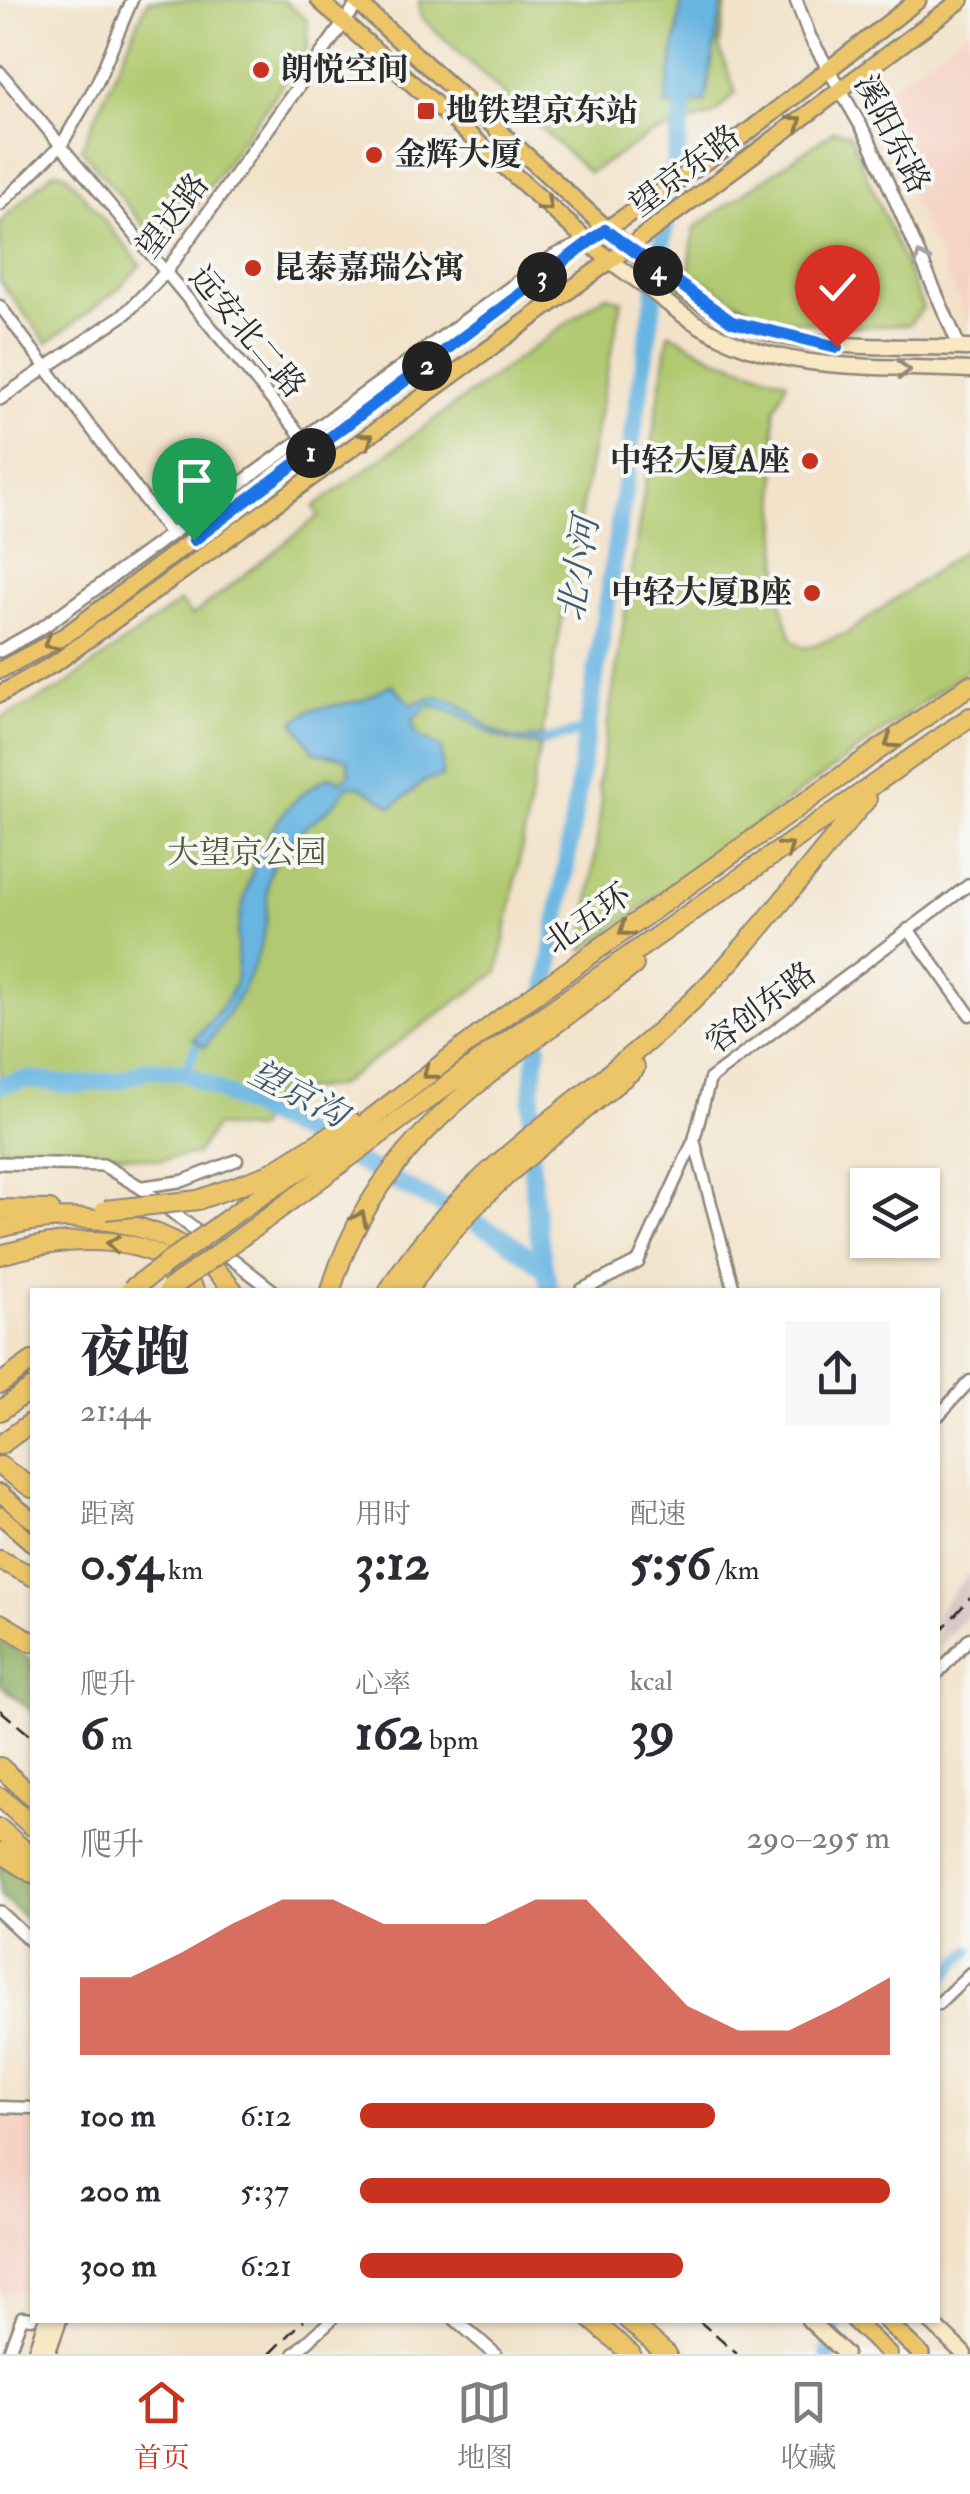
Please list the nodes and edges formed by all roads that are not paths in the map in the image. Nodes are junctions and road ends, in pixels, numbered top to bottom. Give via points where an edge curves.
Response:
1 (132, 0) edge
2 (319, 0) edge
3 (796, 0) edge
4 (918, 0) edge
5 (962, 0) edge
6 (357, 1) edge
7 (344, 22) junction
8 (828, 70) junction
9 (0, 72) edge
10 (840, 90) junction
11 (62, 144) junction
12 (0, 205) edge
13 (605, 230) junction
14 (588, 242) junction
15 (633, 245) junction
16 (610, 262) junction
17 (166, 273) junction
18 (0, 306) edge
19 (965, 348) edge
20 (48, 368) junction
21 (970, 370) edge
22 (372, 388) junction
23 (398, 390) junction
24 (0, 398) edge
25 (303, 438) junction
26 (170, 534) junction
27 (108, 578) junction
28 (92, 615) junction
29 (0, 652) edge
30 (0, 670) edge
31 (970, 685) edge
32 (0, 694) edge
33 (970, 717) edge
34 (888, 776) junction
35 (970, 884) edge
36 (908, 929) junction
37 (590, 991) junction
38 (970, 1015) edge
39 (636, 1061) junction
40 (361, 1130) junction
41 (694, 1140) junction
42 (329, 1153) junction
43 (237, 1160) dead end
44 (0, 1164) edge
45 (140, 1187) junction
46 (0, 1209) edge
47 (0, 1228) edge
48 (0, 1255) edge
49 (164, 1257) junction
50 (638, 1262) joint
51 (133, 1288) edge
52 (171, 1288) edge
53 (192, 1288) edge
54 (205, 1288) edge
55 (231, 1288) edge
56 (269, 1288) edge
57 (332, 1288) edge
58 (390, 1288) edge
59 (409, 1288) edge
60 (586, 1288) edge
61 (733, 1288) edge
62 (30, 1362) edge
63 (970, 1381) edge
64 (0, 1384) edge
65 (30, 1390) edge
66 (0, 1412) edge
67 (940, 1414) edge
68 (30, 1423) edge
69 (0, 1445) edge
70 (0, 1466) edge
71 (30, 1487) edge
72 (0, 1491) edge
73 (0, 1515) edge
74 (30, 1517) edge
75 (0, 1523) edge
76 (30, 1545) edge
77 (30, 1546) edge
78 (0, 1560) edge
79 (30, 1575) edge
80 (8, 1627) edge
81 (970, 1638) edge
82 (30, 1641) edge
83 (940, 1672) edge
84 (0, 1767) edge
85 (30, 1794) edge
86 (0, 1797) edge
87 (30, 1824) edge
88 (0, 1829) edge
89 (0, 1852) edge
90 (30, 1855) edge
91 (30, 1872) edge
92 (0, 1912) edge
93 (30, 1940) edge
94 (970, 1973) edge
95 (940, 2002) edge
96 (0, 2107) edge
97 (30, 2108) edge
98 (30, 2318) edge
99 (45, 2323) edge
100 (57, 2323) edge
101 (327, 2323) edge
102 (459, 2323) edge
103 (595, 2323) edge
104 (631, 2323) edge
105 (812, 2323) edge
106 (856, 2323) edge
107 (889, 2323) edge
108 (932, 2323) edge
109 (8, 2354) edge
110 (35, 2354) edge
111 (47, 2354) edge
112 (294, 2354) edge
113 (495, 2354) edge
114 (631, 2354) edge
115 (667, 2354) edge
116 (845, 2354) edge
117 (889, 2354) edge
118 (922, 2354) edge
119 (964, 2354) edge

1 - 11 street
2 - 7 main road
3 - 8 street, 溪阳东路
4 - 8 main road, 望京东路
5 - 10 main road, 望京东路
6 - 7 street, 望达路
6 - 13 main road
7 -> 14 main road
7 - 17 street, 望达路
8 - 10 street, 溪阳东路
8 - 13 main road, 望京东路
9 - 11 street, 远安北二路
15 -> 10 main road, 望京东路, bridge
19 -> 10 street, 溪阳东路
11 - 12 street
11 - 17 street, 远安北二路
13 - 14 main road, 望京东路
13 - 15 main road
14 - 16 main road
14 - 22 street via 554,255
14 - 23 main road, 望京东路
15 - 16 main road, 望京东路
15 - 19 main road, bridge via 686,293 732,322 800,342
16 -> 21 main road, bridge via 736,344 790,361 862,370
32 -> 16 main road, 望京东路 via 57,662
17 - 20 street, 望达路 via 126,312
17 - 25 street, 远安北二路
18 - 20 street
20 - 24 street, 望达路
20 - 26 street
22 - 23 street
22 - 25 street
23 - 28 main road, 望京东路
25 - 26 street
26 - 27 street
27 - 28 street
27 - 29 street
28 -> 30 main road, 望京东路
31 -> 40 highway, 北五环 via 500,1019
33 - 34 highway
37 -> 34 highway
34 - 39 highway via 728,968
35 - 36 street, 容创东路
36 - 38 street
36 - 41 street, 容创东路 via 710,1079
37 - 40 highway, 北五环
57 -> 37 highway via 361,1214 402,1153
39 - 58 highway via 514,1146 441,1216
39 - 59 highway via 469,1207
40 - 42 highway
40 - 42 highway, 北五环
41 - 50 street
41 - 61 street, 容创东路
42 - 46 highway, bridge via 198,1200 106,1210
42 - 51 highway, 北五环, bridge
42 - 52 highway, 北五环, bridge via 263,1222
43 - 45 street via 184,1181
44 - 45 street via 103,1165
45 - 56 street
47 - 55 highway, bridge via 85,1219 140,1227 200,1257
49 -> 48 highway via 80,1242
49 - 53 highway
49 - 54 highway
50 - 60 street
62 - 64 highway
63 - 67 street
65 - 66 highway
68 - 69 highway
70 - 71 highway
72 - 74 main road
73 - 76 main road
75 - 77 main road
78 - 79 highway
80 - 82 highway
81 - 83 street
84 - 85 highway
86 - 87 highway
88 - 90 highway
89 - 91 highway
92 - 93 street
94 - 95 street
96 - 97 street
98 - 109 street via 22,2317
99 - 110 main road
100 - 111 main road
101 - 112 street
102 - 113 street
103 - 114 highway
104 - 115 highway
105 - 116 main road
106 - 117 main road
107 - 118 main road
108 - 119 main road

